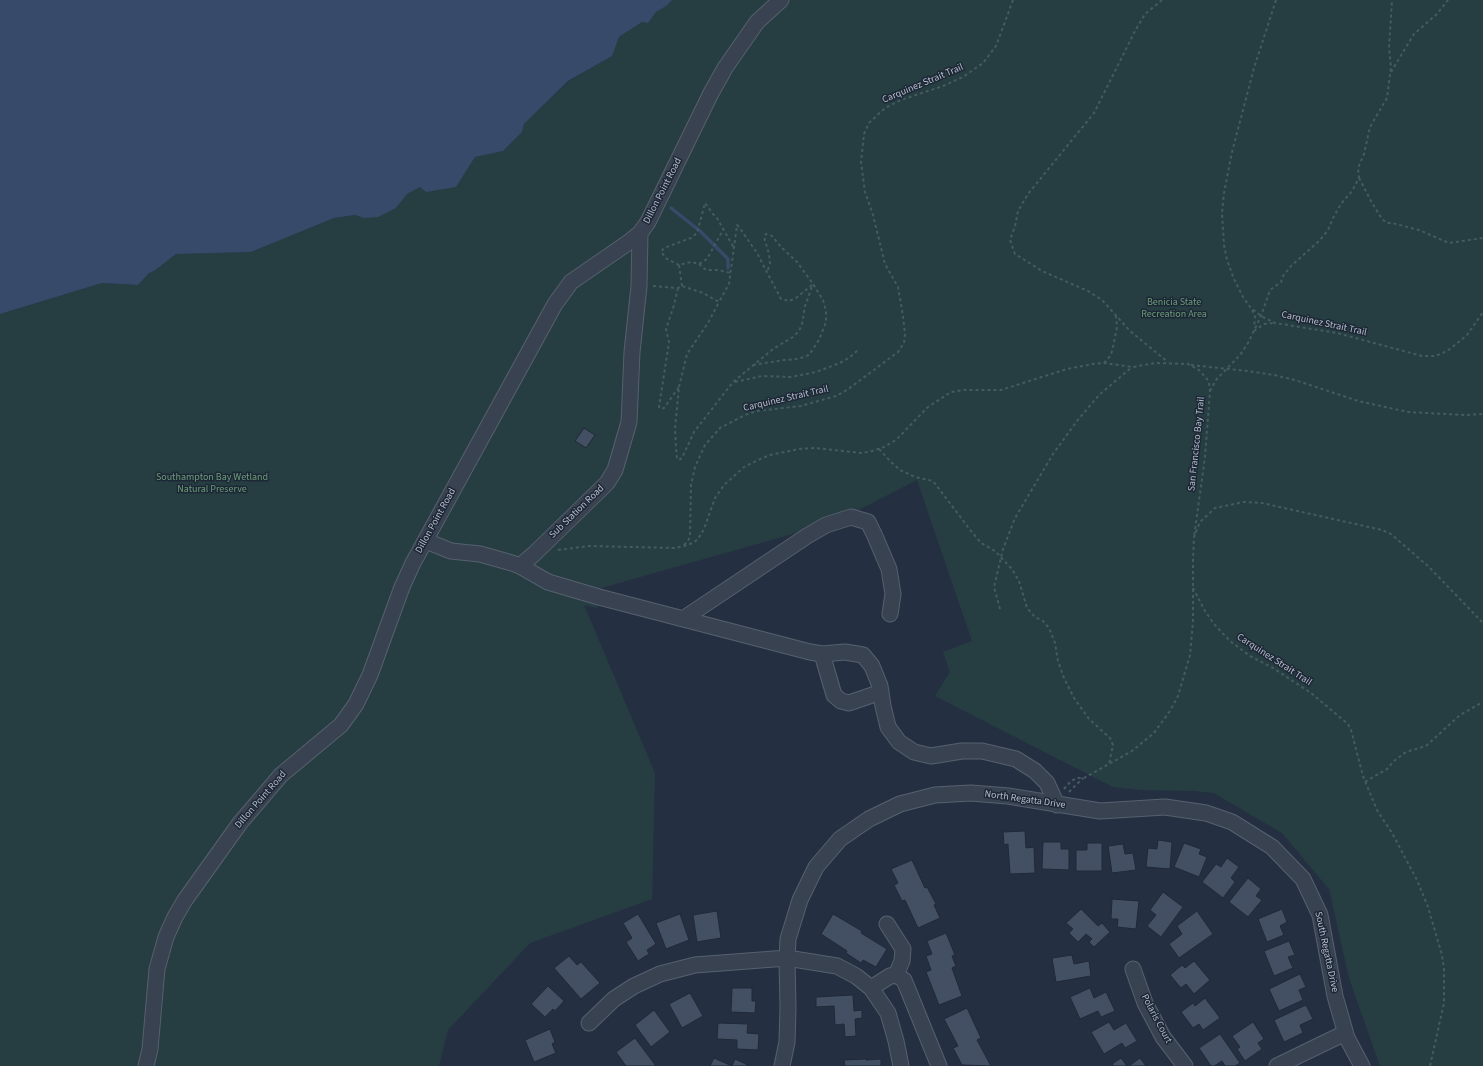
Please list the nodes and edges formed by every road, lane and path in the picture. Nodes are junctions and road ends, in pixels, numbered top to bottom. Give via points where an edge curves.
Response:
1 (781, 0) edge
2 (1013, 0) edge
3 (1158, 0) edge
4 (1162, 0) edge
5 (1276, 0) edge
6 (1392, 0) edge
7 (1448, 0) edge
8 (1155, 6) junction
9 (1390, 74) junction
10 (1358, 178) junction
11 (723, 230) junction
12 (640, 233) junction
13 (1483, 238) edge
14 (734, 249) junction
15 (700, 264) junction
16 (679, 265) junction
17 (767, 272) junction
18 (731, 273) junction
19 (813, 284) junction
20 (639, 286) junction
21 (682, 286) junction
22 (678, 288) junction
23 (719, 302) junction
24 (1250, 307) junction
25 (1483, 312) edge
26 (1115, 314) junction
27 (1261, 316) junction
28 (1275, 323) junction
29 (1253, 332) junction
30 (858, 350) dead end
31 (1104, 363) junction
32 (1169, 363) junction
33 (1188, 364) junction
34 (752, 366) junction
35 (1133, 366) junction
36 (1227, 369) junction
37 (733, 382) junction
38 (679, 387) junction
39 (1210, 391) junction
40 (1483, 414) edge
41 (879, 449) junction
42 (1194, 537) junction
43 (426, 542) junction
44 (684, 546) junction
45 (534, 554) junction
46 (1001, 556) junction
47 (520, 566) junction
48 (1192, 587) junction
49 (1000, 609) dead end
50 (890, 614) dead end
51 (683, 619) junction
52 (1483, 623) edge
53 (822, 654) junction
54 (881, 692) junction
55 (1483, 702) edge
56 (1109, 764) junction
57 (1365, 782) junction
58 (1057, 805) junction
59 (1139, 808) joint
60 (887, 924) dead end
61 (787, 958) junction
62 (1133, 969) dead end
63 (896, 976) junction
64 (871, 988) junction
65 (589, 1023) dead end
66 (1346, 1033) junction
67 (146, 1066) edge
68 (782, 1066) edge
69 (901, 1066) edge
70 (939, 1066) edge
71 (1185, 1066) edge
72 (1277, 1066) edge
73 (1362, 1066) edge
74 (1430, 1066) edge

1 - 12 street, Dillon Point Road via 757,22 725,68 648,222
2 - 44 path, Carquinez Strait Trail via 996,46 983,63 963,77 885,108 869,123 864,134 861,162 864,192 873,215 885,264 898,287 904,316 904,343 895,354 836,396 801,406 757,411 720,428 705,445 695,467 691,485 690,536
3 - 8 path
4 - 8 path
5 - 24 path, Carquinez Strait Trail via 1254,68 1234,144 1222,213 1227,260 1234,279
6 - 9 path
7 - 9 path via 1437,14 1414,34
8 - 26 path via 1146,14 1135,31 1094,112 1028,194 1018,211 1016,226 1010,240 1015,254 1042,271 1088,291 1102,300
9 - 10 path via 1387,98 1370,127 1358,168
10 - 13 path via 1382,219 1387,223 1419,230 1449,243
10 - 27 path via 1328,230 1291,266 1281,282 1270,290
11 - 14 path
11 - 15 path via 707,259
11 - 16 path via 705,203 697,233 691,238 662,249 661,252 667,259
12 - 20 street, Sub Station Road
12 - 43 street, Dillon Point Road via 571,282 555,304
14 - 17 path via 737,226 757,253
14 - 18 path
15 - 16 path via 691,262
15 - 18 path via 706,270
16 - 21 path
17 - 19 path via 778,295 785,301 796,298
17 - 19 path via 770,264 764,237 766,234 772,236 797,262
18 - 23 path via 729,284
19 - 34 path via 799,331
19 - 34 path via 823,300 826,317 815,348 809,355 798,359
20 - 22 path
20 - 45 street, Sub Station Road via 632,352 629,422 615,470 607,482
21 - 22 path
21 - 23 path
22 - 38 path via 666,329 669,342 659,407 661,409
23 - 38 path via 687,354
24 - 27 path, Carquinez Strait Trail
24 - 29 path via 1255,317
25 - 28 path, Carquinez Strait Trail via 1462,338 1450,349 1435,356 1422,356 1355,337
26 - 31 path via 1117,322 1113,347 1111,355
26 - 32 path via 1130,332
27 - 28 path, Carquinez Strait Trail
27 - 29 path
28 - 29 path via 1264,324
29 - 36 path via 1240,355
30 - 37 path via 840,363 816,372 791,377 762,376
31 - 35 path
31 - 41 path via 1067,369 1001,390 951,392 928,407 896,440
32 - 33 path
32 - 35 path
33 - 36 path
33 - 39 path, San Francisco Bay Trail via 1204,375
34 - 37 path
35 - 46 path via 1099,395 1053,454 1015,518
36 - 39 path
36 - 40 path via 1295,380 1358,401 1408,412
37 - 38 path via 694,432 679,460 675,429
39 - 42 path, San Francisco Bay Trail via 1205,457
41 - 44 path via 862,452 799,449 758,460 744,467 724,485 715,498 698,539
41 - 46 path via 900,470 915,477 933,480 970,531
42 - 48 path
42 - 52 path via 1200,522 1215,508 1244,502 1276,505 1382,530 1391,534 1429,567
43 - 47 street via 452,551 480,554
43 - 67 street, Dillon Point Road via 402,587 370,675 356,704 341,725 281,776 240,823 174,917 157,969 150,1050
44 - 45 path via 589,546
45 - 47 street, Sub Station Road
46 - 49 path via 994,586
46 - 56 path via 1019,581 1027,608 1049,628 1064,678 1074,698 1089,719 1110,738 1113,745
47 - 51 street via 548,582
48 - 56 path via 1193,622 1190,655 1178,696 1164,722 1154,733 1132,751
48 - 57 path, Carquinez Strait Trail via 1214,624 1230,641 1311,693 1348,724
50 - 51 street via 893,594 889,569 868,522 851,517 826,525 807,536
51 - 53 street
53 - 54 street via 845,652 864,656 872,666
53 - 54 street via 834,695 841,701 849,703
54 - 58 street via 888,726 899,742 914,752 931,756 982,751 1016,759 1035,771 1046,783
55 - 57 path via 1460,715 1426,746 1406,752 1387,769
56 - 58 path via 1084,778 1071,781 1064,789
57 - 74 path, Carquinez Strait Trail via 1377,810 1417,880 1442,955 1444,1003
58 - 59 street, North Regatta Drive via 1100,811
58 - 61 street, North Regatta Drive via 1008,796 971,793 935,795 900,804 868,819 840,839 816,867 800,900 788,939
59 - 66 street, South Regatta Drive via 1165,807 1206,813 1232,822 1272,847 1303,880 1320,915 1335,996
60 - 63 street via 903,950
61 - 64 street via 837,966
61 - 65 street via 695,965 660,974 614,999
61 - 68 street, North Regatta Drive via 787,1042
62 - 71 street, Polaris Court via 1145,1002 1163,1037
63 - 64 street via 890,976
63 - 70 street via 904,980 910,992
64 - 69 street via 888,1013
66 - 72 street
66 - 73 street, South Regatta Drive

